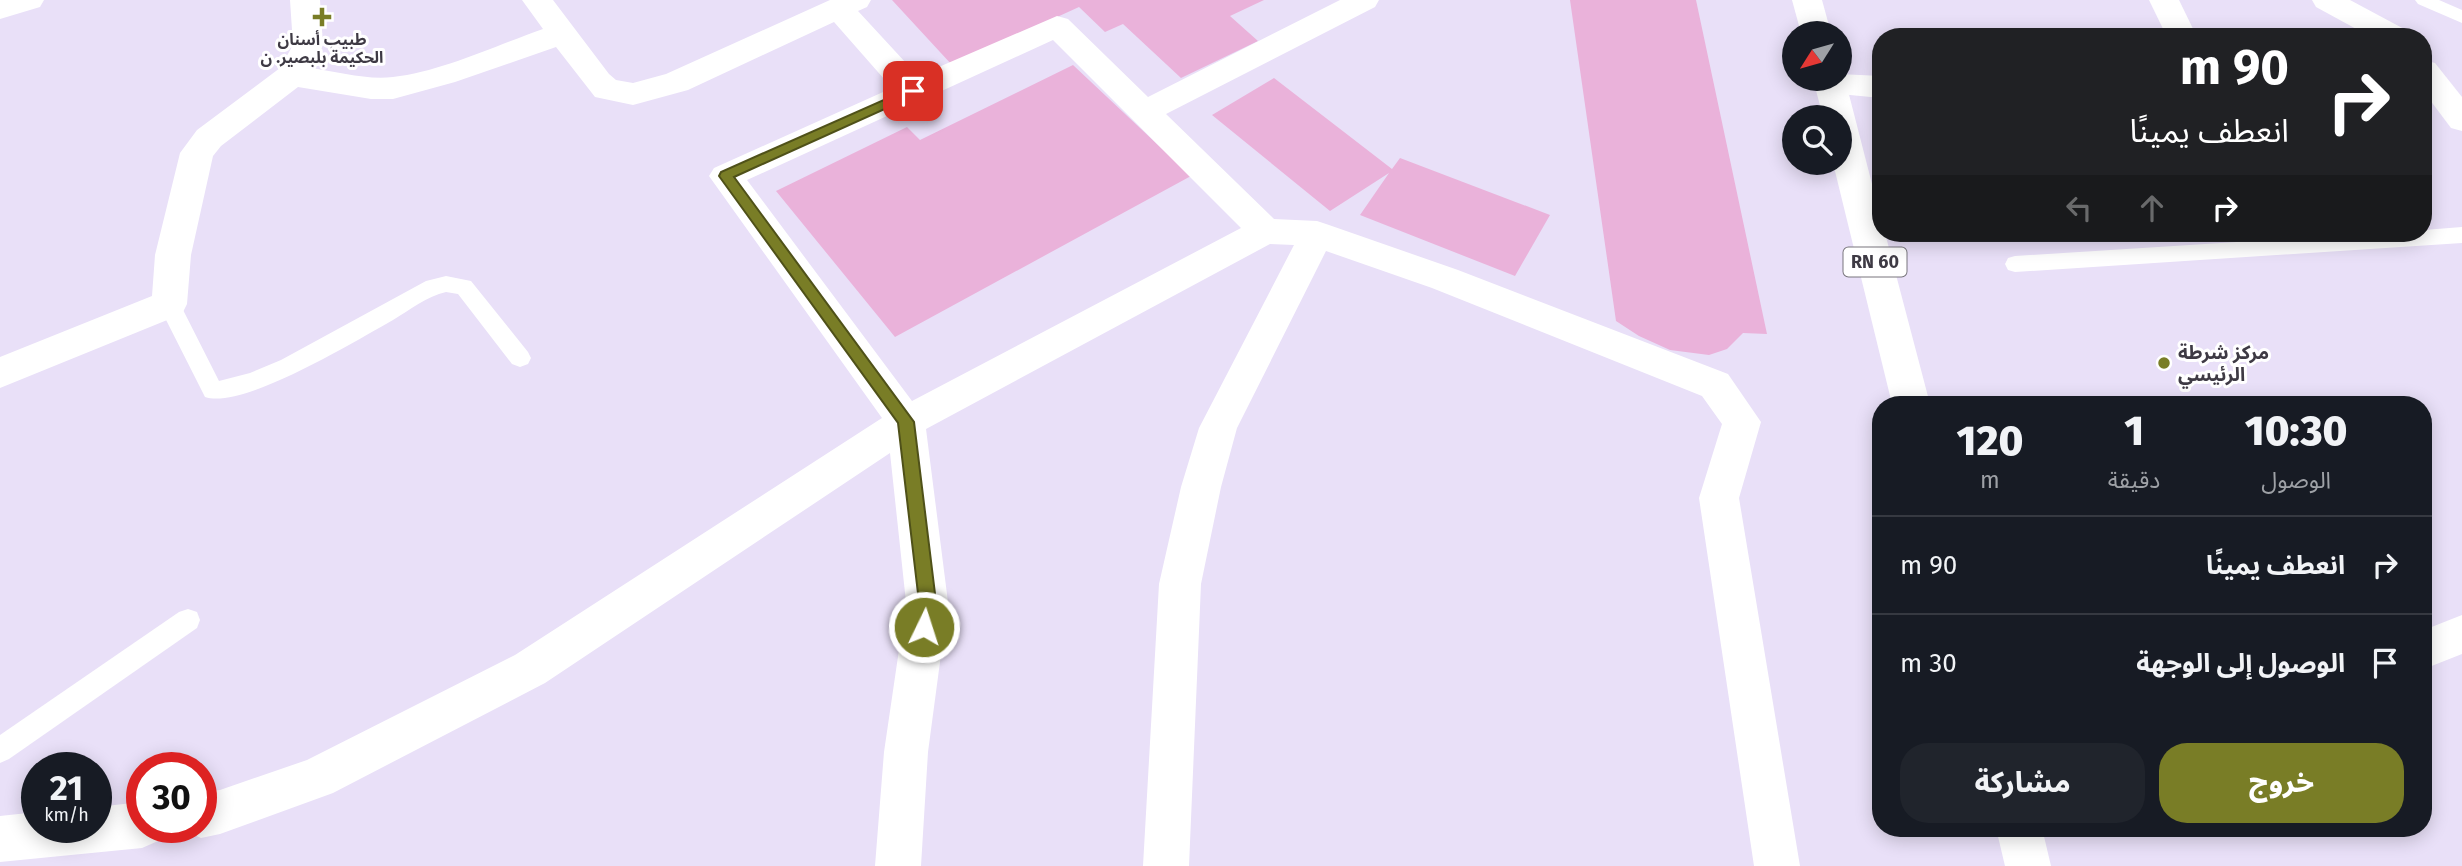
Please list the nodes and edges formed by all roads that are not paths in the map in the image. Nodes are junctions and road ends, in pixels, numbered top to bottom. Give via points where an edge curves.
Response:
1 (29, 0) edge
2 (304, 0) edge
3 (537, 0) edge
4 (1364, 0) edge
5 (1807, 0) edge
6 (2164, 0) edge
7 (2327, 0) edge
8 (2424, 0) edge
9 (848, 4) edge
10 (0, 9) edge
11 (2462, 17) edge
12 (1813, 21) edge
13 (2178, 28) edge
14 (2378, 28) edge
15 (561, 34) junction
16 (292, 75) junction
17 (2432, 81) edge
18 (1852, 83) edge
19 (1872, 85) edge
20 (913, 91) junction
21 (1144, 112) junction
22 (2432, 120) edge
23 (2462, 122) edge
24 (1852, 170) edge
25 (1265, 230) junction
26 (1317, 234) junction
27 (2462, 235) edge
28 (2432, 237) edge
29 (2354, 242) edge
30 (2015, 264) dead end
31 (169, 304) junction
32 (520, 358) dead end
33 (0, 373) edge
34 (1909, 396) edge
35 (906, 422) junction
36 (188, 620) dead end
37 (2462, 635) edge
38 (2432, 647) edge
39 (0, 750) edge
40 (217, 812) edge
41 (126, 827) edge
42 (2021, 837) edge
43 (0, 839) edge
44 (898, 866) edge
45 (1166, 866) edge
46 (1777, 866) edge
47 (2028, 866) edge

1 - 10 street
2 - 16 street via 307,45
3 - 15 street
4 - 21 street
5 - 12 street
6 - 13 street
7 - 14 street
8 - 11 lane
9 - 15 street via 677,82 633,94 606,89
9 - 20 street
15 - 16 street via 393,88
16 - 31 street via 209,138 197,153 173,255
17 - 23 street
18 - 19 street
20 - 21 street via 1057,26
20 - 35 street via 726,176
21 - 25 street
22 - 23 street
24 - 34 street, RN 60
25 - 26 street
25 - 35 street
26 - 45 street via 1218,428 1202,487 1180,584
26 - 46 street via 1715,385 1742,422 1719,498
27 - 28 lane
29 - 30 lane
31 - 32 lane via 213,391 237,388 277,371 446,284 464,287
31 - 33 street
35 - 40 street via 530,669 317,778
35 - 44 street via 928,602 906,752
36 - 39 lane
37 - 38 street
41 - 43 street
42 - 47 street

